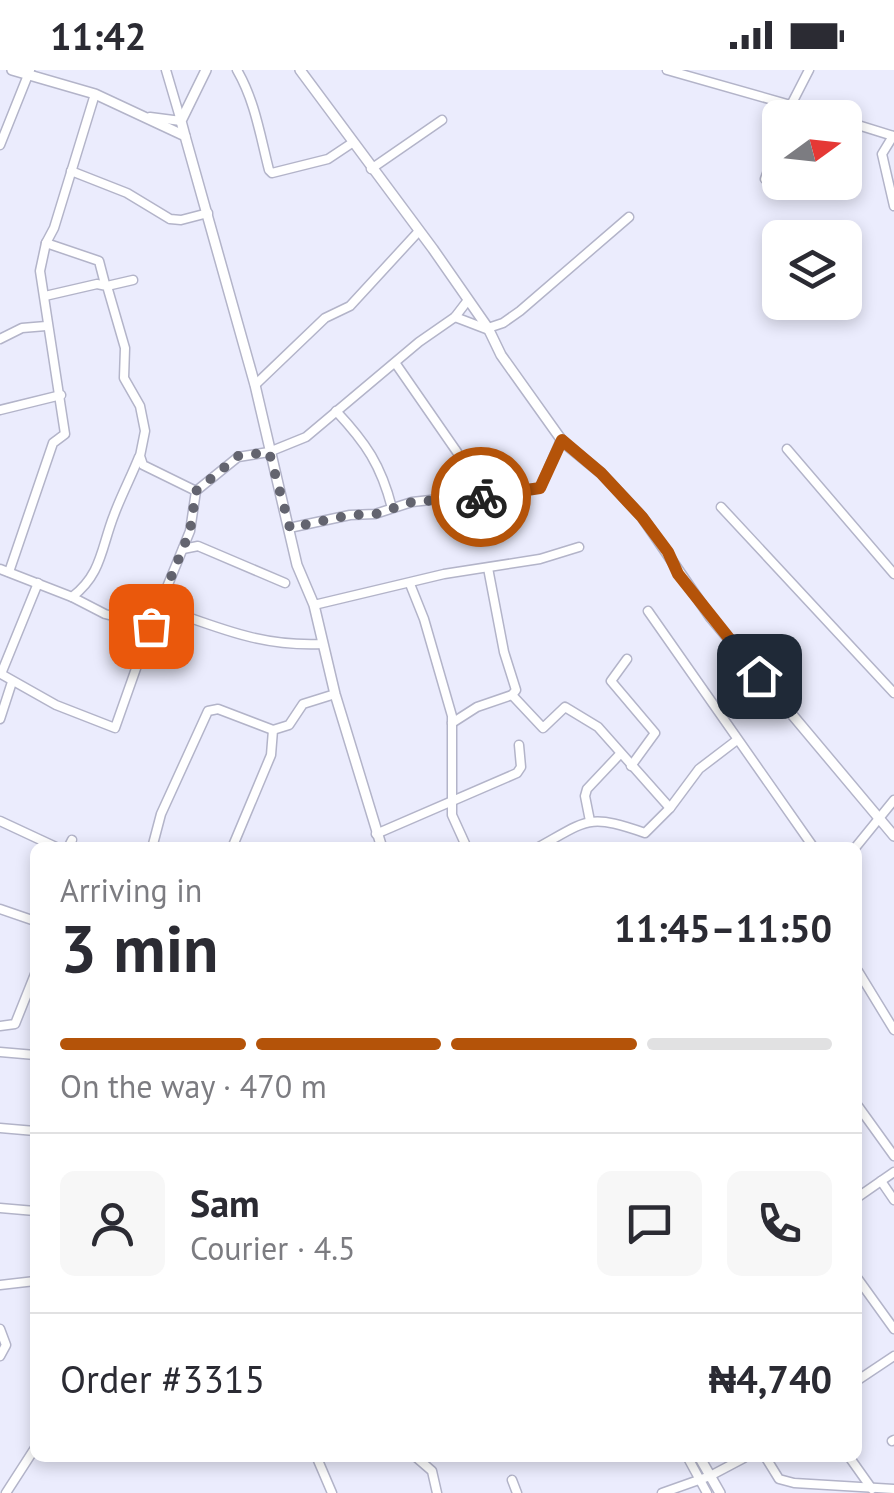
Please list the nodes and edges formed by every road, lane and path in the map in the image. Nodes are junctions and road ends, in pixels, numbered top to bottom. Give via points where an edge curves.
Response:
1 (12, 70) edge
2 (166, 70) edge
3 (206, 70) edge
4 (237, 70) edge
5 (667, 70) edge
6 (792, 70) edge
7 (306, 72) edge
8 (29, 73) edge
9 (806, 74) edge
10 (95, 94) junction
11 (772, 100) edge
12 (795, 100) edge
13 (150, 117) junction
14 (442, 120) dead end
15 (181, 121) junction
16 (862, 126) edge
17 (186, 136) junction
18 (893, 136) edge
19 (352, 143) junction
20 (0, 145) edge
21 (371, 169) junction
22 (71, 171) junction
23 (894, 206) edge
24 (208, 213) junction
25 (629, 217) dead end
26 (419, 231) junction
27 (46, 243) junction
28 (132, 280) dead end
29 (106, 285) junction
30 (45, 296) junction
31 (468, 300) junction
32 (455, 317) junction
33 (46, 326) junction
34 (488, 329) junction
35 (0, 339) edge
36 (396, 364) junction
37 (255, 385) junction
38 (61, 395) junction
39 (0, 410) edge
40 (336, 411) junction
41 (562, 440) junction
42 (787, 449) dead end
43 (269, 452) junction
44 (457, 452) dead end
45 (140, 456) junction
46 (196, 491) junction
47 (720, 507) dead end
48 (392, 508) junction
49 (290, 528) junction
50 (190, 531) junction
51 (198, 546) junction
52 (579, 548) dead end
53 (183, 549) junction
54 (488, 568) junction
55 (5, 570) edge
56 (894, 574) edge
57 (38, 584) junction
58 (285, 584) dead end
59 (410, 584) junction
60 (72, 598) junction
61 (314, 605) junction
62 (159, 607) junction
63 (648, 612) dead end
64 (151, 626) junction
65 (323, 644) junction
66 (627, 659) dead end
67 (0, 674) edge
68 (894, 693) edge
69 (335, 694) junction
70 (512, 695) junction
71 (0, 720) edge
72 (452, 723) junction
73 (273, 730) junction
74 (737, 740) junction
75 (519, 745) dead end
76 (620, 754) junction
77 (631, 766) junction
78 (453, 800) junction
79 (894, 800) edge
80 (670, 808) junction
81 (590, 821) junction
82 (878, 821) junction
83 (0, 822) edge
84 (376, 834) junction
85 (894, 836) edge
86 (45, 842) edge
87 (154, 842) edge
88 (235, 842) edge
89 (379, 842) edge
90 (464, 842) edge
91 (547, 842) edge
92 (810, 842) edge
93 (861, 842) edge
94 (0, 909) edge
95 (30, 919) edge
96 (862, 978) edge
97 (30, 985) edge
98 (25, 996) junction
99 (30, 999) edge
100 (0, 1026) edge
101 (894, 1030) edge
102 (0, 1052) edge
103 (30, 1055) edge
104 (862, 1112) edge
105 (0, 1128) edge
106 (30, 1131) edge
107 (894, 1156) edge
108 (894, 1172) edge
109 (881, 1181) junction
110 (862, 1194) edge
111 (894, 1200) edge
112 (0, 1208) edge
113 (30, 1211) edge
114 (30, 1282) edge
115 (0, 1285) edge
116 (862, 1285) edge
117 (868, 1294) junction
118 (862, 1296) edge
119 (0, 1328) edge
120 (894, 1329) edge
121 (0, 1356) edge
122 (894, 1356) edge
123 (862, 1377) edge
124 (30, 1456) edge
125 (319, 1462) edge
126 (423, 1462) edge
127 (690, 1462) edge
128 (702, 1462) edge
129 (736, 1462) edge
130 (768, 1462) edge
131 (853, 1462) edge
132 (710, 1476) junction
133 (512, 1480) dead end
134 (700, 1481) junction
135 (894, 1489) edge
136 (872, 1490) junction
137 (855, 1491) edge
138 (6, 1493) edge
139 (332, 1493) edge
140 (438, 1493) edge
141 (516, 1493) edge
142 (662, 1493) edge
143 (707, 1493) edge
144 (720, 1493) edge

1 - 8 street
2 - 15 street
3 - 15 street
4 - 19 street via 254,104 272,173 328,159
5 - 11 street
6 - 9 street
7 - 19 street
8 - 10 street
8 - 20 street
9 - 12 street
10 - 13 street
10 - 22 street
13 - 15 street
13 - 17 street
14 - 21 street
15 - 17 street
16 - 18 street
17 - 24 street
18 - 23 street via 882,154
19 - 21 street
21 - 26 street
22 - 24 street via 170,219
22 - 27 street
24 - 37 street
25 - 34 street via 520,310
26 - 31 street
26 - 37 street via 350,306 325,318
27 - 29 street via 99,260
27 - 30 street via 40,271
28 - 29 street
29 - 30 street
29 - 45 street via 125,348 124,378 145,430
30 - 33 street
31 - 32 street
31 - 34 street
32 - 34 street
32 - 36 street
33 - 35 street
33 - 38 street
34 - 41 street
36 - 40 street
36 - 44 street
37 - 43 street
38 - 39 street
38 - 55 street via 65,434 53,443
40 - 43 street via 306,437
40 - 48 street via 380,467
41 - 48 street via 540,488
41 - 82 street via 642,517 711,618
42 - 56 street
43 - 46 street via 238,456
43 - 49 street
45 - 46 street via 143,465
45 - 60 street via 104,554
46 - 50 street
47 - 68 street
48 - 49 street
49 - 61 street
50 - 51 street
50 - 53 street
51 - 53 street
51 - 58 street
52 - 54 street
53 - 62 street
54 - 59 street
54 - 70 street via 516,681
55 - 57 street
57 - 60 street
57 - 64 street via 1,674 115,728
59 - 61 street
59 - 72 street
60 - 64 street
61 - 65 street
62 - 64 street
62 - 65 street via 286,646
63 - 74 street
65 - 69 street
66 - 77 street via 611,680 655,734
67 - 71 street via 14,683
69 - 73 street via 303,704 289,725
69 - 84 street
70 - 72 street
70 - 76 street via 543,728 564,707 574,711
72 - 78 street
73 - 87 street via 208,711
73 - 88 street via 271,755
74 - 80 street via 700,769
74 - 92 street
75 - 78 street via 520,770
76 - 77 street
76 - 81 street via 587,789
77 - 80 street
78 - 84 street
78 - 90 street
79 - 82 street
80 - 81 street via 645,833
81 - 91 street
82 - 85 street
82 - 93 street
83 - 86 street
84 - 89 street
94 - 95 street
96 - 101 street
97 - 98 street
98 - 99 street
98 - 100 street via 15,1024
102 - 103 street
104 - 107 street
105 - 106 street
108 - 109 street
109 - 110 street
109 - 111 street
112 - 113 street
114 - 115 street
116 - 117 street
117 - 118 street
117 - 120 street
119 - 121 street via 6,1345
122 - 123 street
124 - 138 street
125 - 139 street
126 - 140 street
127 - 134 street
128 - 132 street
129 - 132 street
130 - 137 street via 779,1480
131 - 136 street
132 - 134 street
132 - 144 street
133 - 141 street
134 - 142 street
134 - 143 street
135 - 136 street
136 - 137 street

